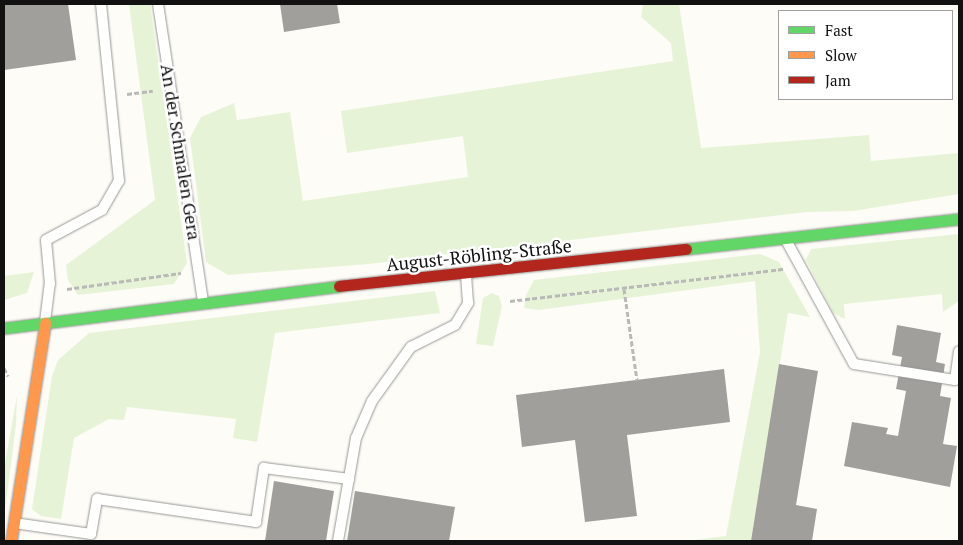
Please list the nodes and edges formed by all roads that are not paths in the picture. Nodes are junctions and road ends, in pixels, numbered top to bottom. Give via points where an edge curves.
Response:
1 (101, 4) edge
2 (158, 4) edge
3 (959, 219) edge
4 (785, 240) junction
5 (466, 274) junction
6 (204, 301) junction
7 (45, 323) junction
8 (4, 328) edge
9 (959, 352) edge
10 (349, 479) junction
11 (13, 523) junction
12 (11, 541) edge
13 (338, 541) edge

1 - 7 lane via 119,181 102,210 46,240 50,284
2 - 6 lane, An der Schmalen Gera
3 - 4 street, August-Röbling-Straße
4 - 5 street, August-Röbling-Straße
4 - 9 lane via 854,364 955,380
5 - 6 street, August-Röbling-Straße
5 - 10 lane via 468,303 455,325 411,347 372,401 356,438
6 - 7 street, August-Röbling-Straße
7 - 8 street, August-Röbling-Straße
7 - 11 street
10 - 11 lane via 264,468 256,522 97,499 91,534
10 - 13 lane
11 - 12 street

